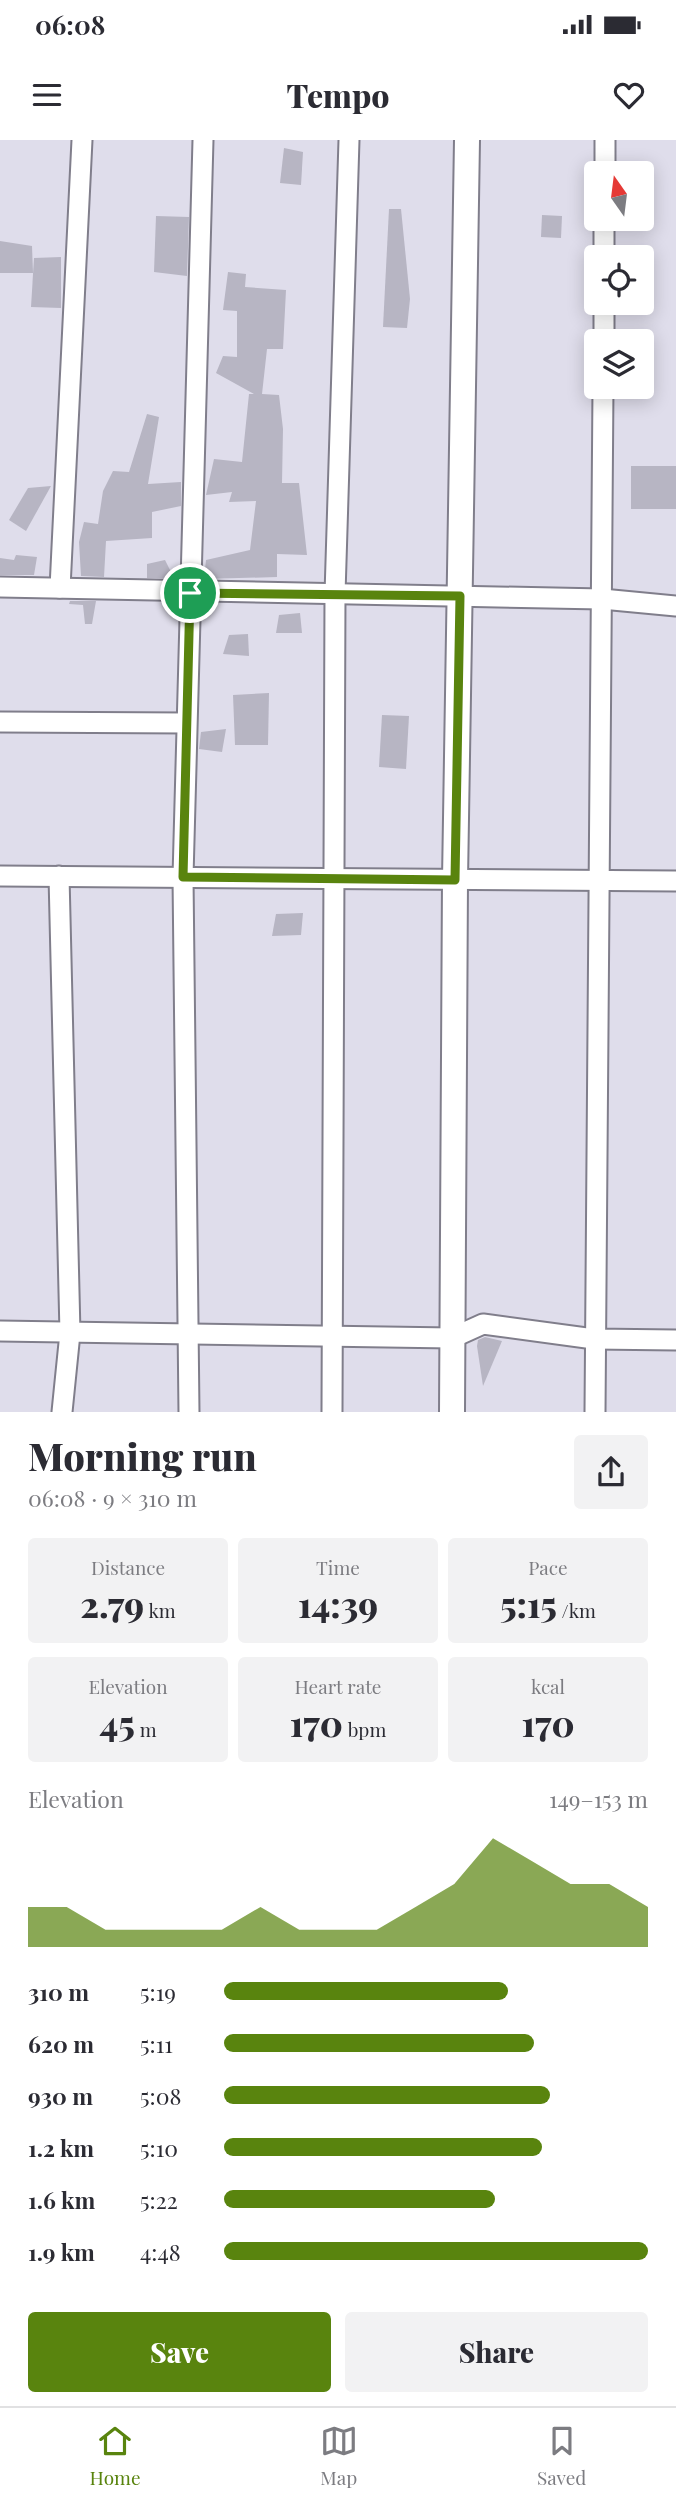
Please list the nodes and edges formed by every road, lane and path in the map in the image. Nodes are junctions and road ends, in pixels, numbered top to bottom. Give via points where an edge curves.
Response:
1 (82, 140) edge
2 (203, 140) edge
3 (349, 140) edge
4 (467, 140) edge
5 (605, 140) edge
6 (605, 161) edge
7 (603, 399) edge
8 (0, 587) edge
9 (60, 588) junction
10 (190, 593) junction
11 (335, 594) junction
12 (460, 596) junction
13 (602, 599) junction
14 (676, 606) edge
15 (0, 722) edge
16 (186, 723) junction
17 (0, 876) edge
18 (59, 876) junction
19 (183, 877) junction
20 (332, 879) junction
21 (455, 880) junction
22 (600, 881) junction
23 (676, 881) edge
24 (0, 1331) edge
25 (70, 1333) junction
26 (188, 1334) junction
27 (331, 1338) junction
28 (452, 1338) junction
29 (594, 1339) junction
30 (676, 1340) edge
31 (62, 1412) edge
32 (189, 1412) edge
33 (332, 1412) edge
34 (452, 1412) edge
35 (595, 1412) edge

1 - 9 street
2 - 10 street
3 - 11 street
4 - 12 street
5 - 6 street
7 - 13 street
8 - 9 street
9 - 10 street
10 - 11 street
10 - 16 street
11 - 12 street
11 - 20 street
12 - 13 street
12 - 21 street
13 - 14 street
13 - 22 street
15 - 16 street
16 - 19 street
17 - 18 street
18 - 19 street
18 - 25 street
19 - 20 street
19 - 26 street
20 - 21 street
20 - 27 street
21 - 22 street
21 - 28 street
22 - 23 street
22 - 29 street
24 - 25 street
25 - 26 street
25 - 31 street
26 - 27 street
26 - 32 street
27 - 28 street
27 - 33 street
28 - 29 street via 483,1324
28 - 34 street
29 - 30 street
29 - 35 street

